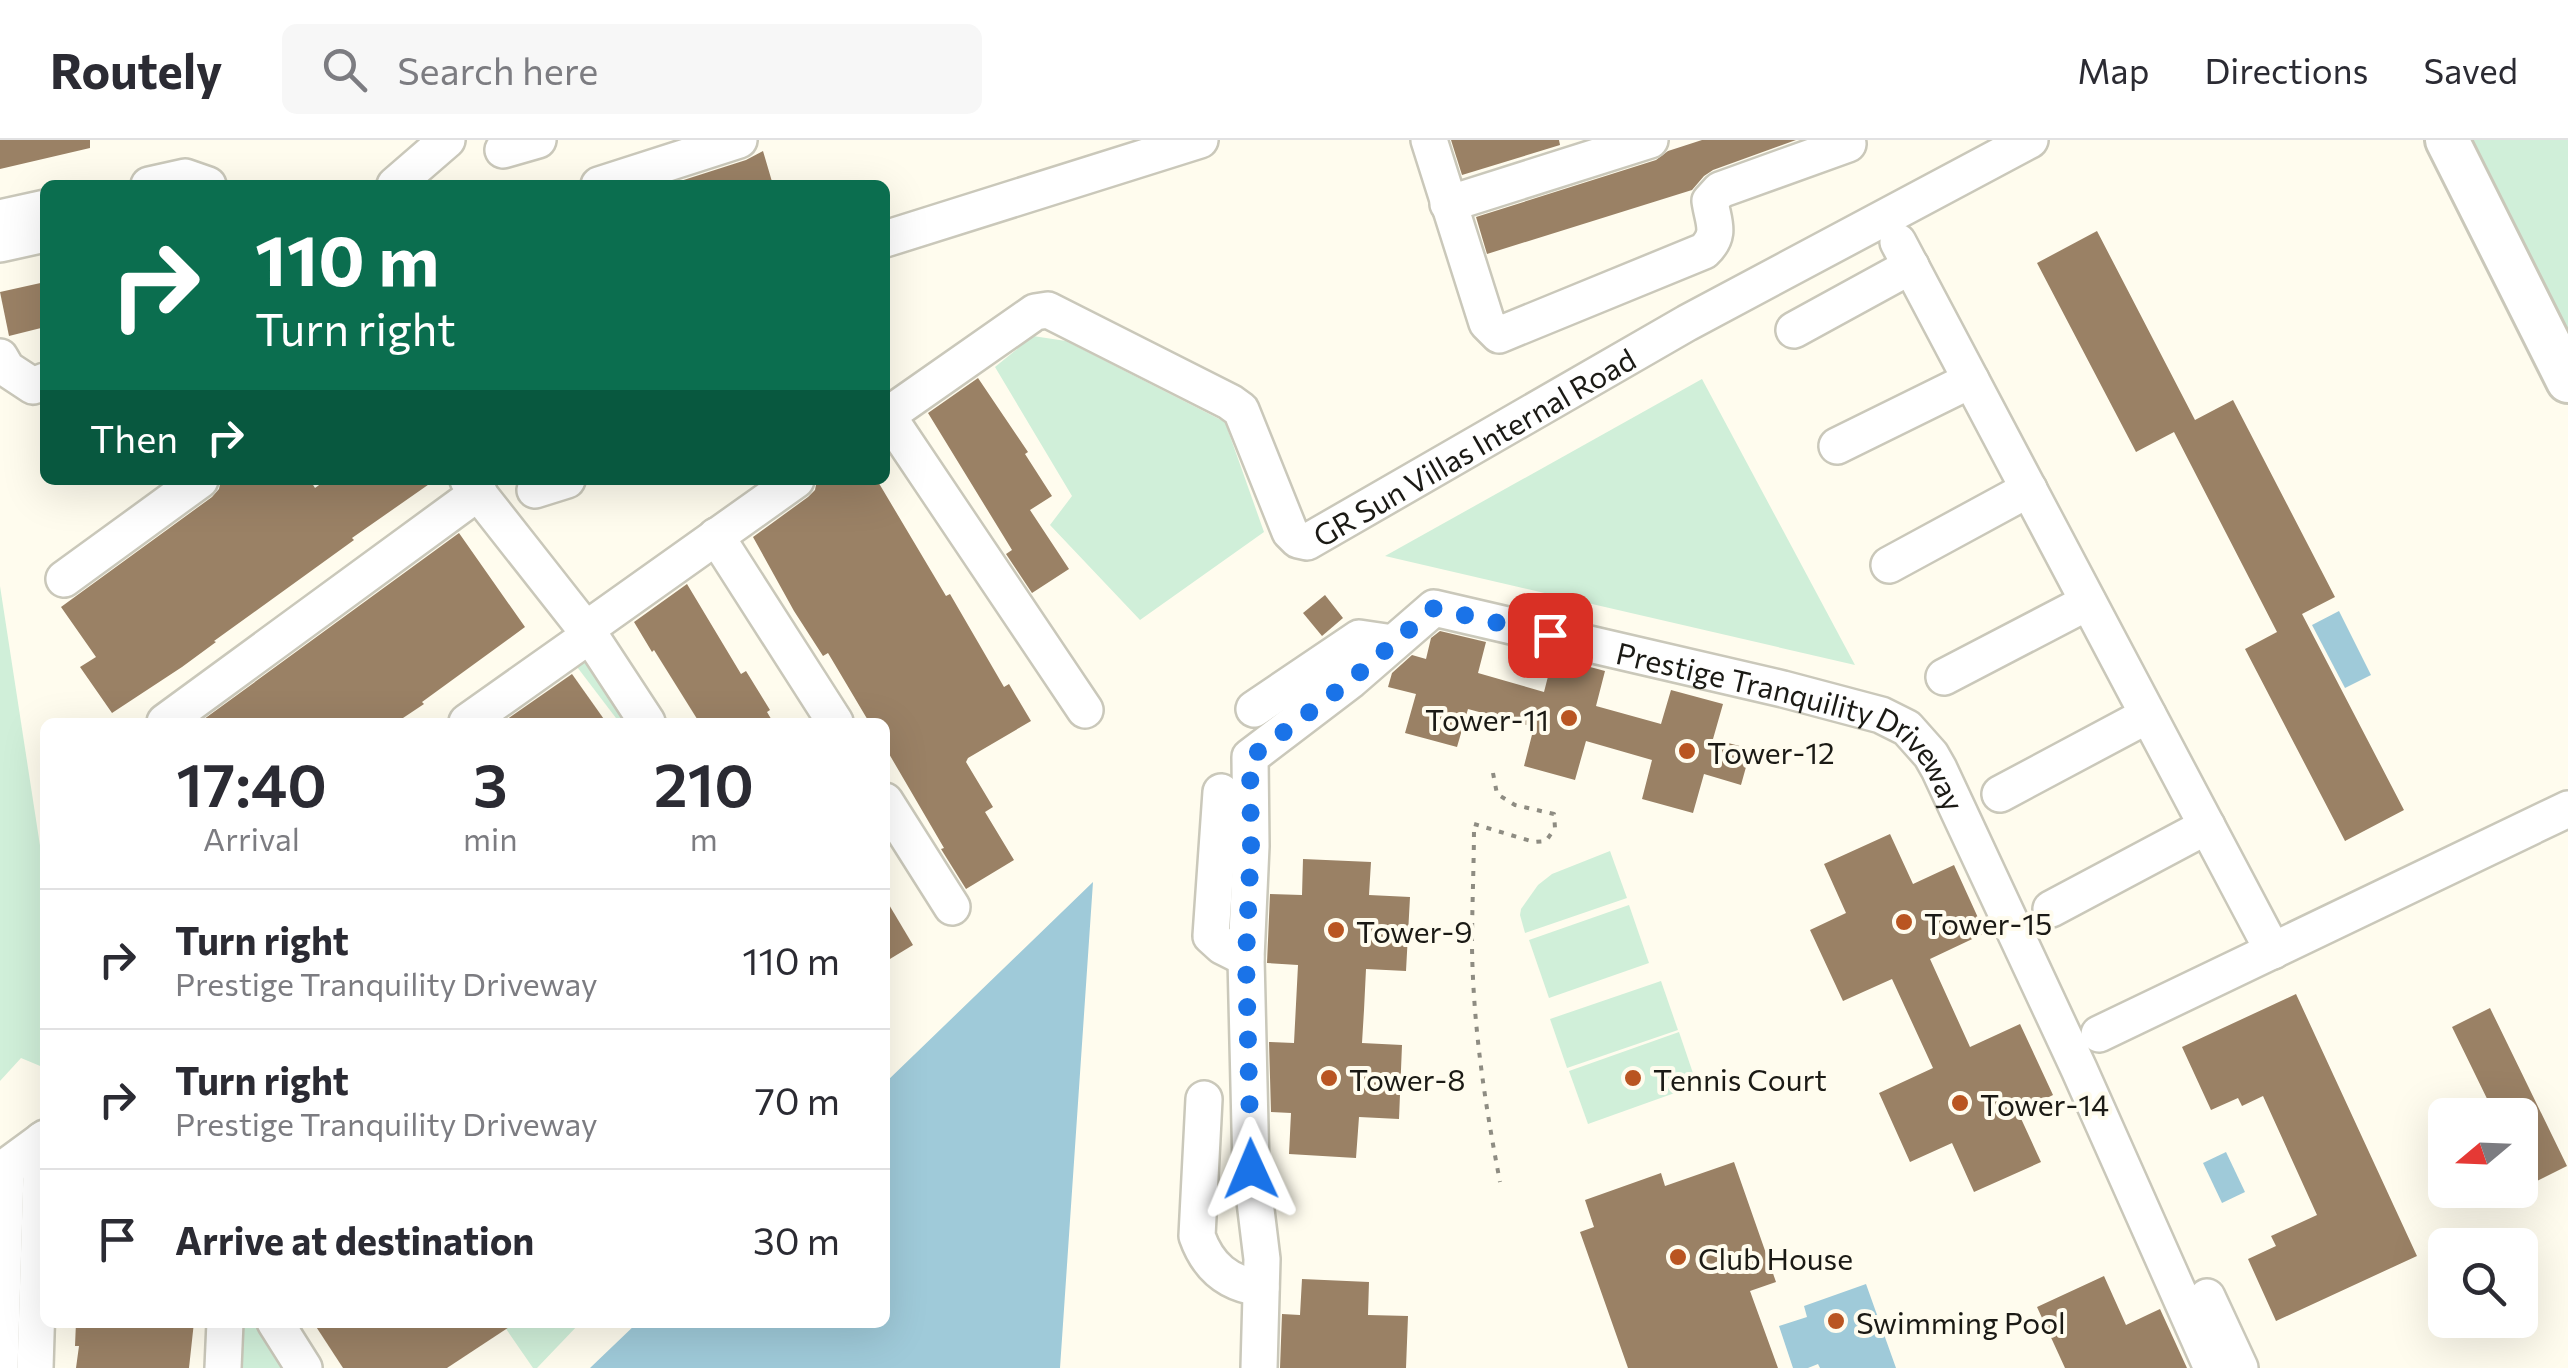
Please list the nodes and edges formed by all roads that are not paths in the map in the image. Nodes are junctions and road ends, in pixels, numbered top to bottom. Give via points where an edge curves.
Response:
1 (446, 140) edge
2 (538, 140) edge
3 (739, 140) edge
4 (1200, 140) edge
5 (1429, 140) edge
6 (1650, 140) edge
7 (2030, 140) edge
8 (2448, 140) edge
9 (1852, 141) edge
10 (503, 150) dead end
11 (401, 180) edge
12 (615, 180) edge
13 (1448, 204) junction
14 (40, 209) edge
15 (0, 218) edge
16 (40, 235) edge
17 (890, 238) edge
18 (0, 244) edge
19 (1794, 330) dead end
20 (0, 357) edge
21 (1971, 380) junction
22 (2568, 381) edge
23 (40, 383) edge
24 (890, 413) edge
25 (890, 422) edge
26 (1837, 446) dead end
27 (193, 485) edge
28 (789, 485) edge
29 (473, 486) edge
30 (2028, 489) junction
31 (716, 536) junction
32 (1889, 565) dead end
33 (64, 580) dead end
34 (2088, 602) junction
35 (588, 632) junction
36 (1392, 643) junction
37 (1944, 677) dead end
38 (1254, 709) dead end
39 (1085, 710) dead end
40 (2148, 715) junction
41 (170, 718) edge
42 (473, 718) edge
43 (645, 718) edge
44 (832, 718) edge
45 (1221, 792) dead end
46 (890, 809) edge
47 (2568, 809) edge
48 (2207, 826) junction
49 (952, 907) dead end
50 (2051, 909) dead end
51 (2272, 951) junction
52 (2026, 955) junction
53 (1246, 958) junction
54 (2100, 1034) dead end
55 (2079, 1069) junction
56 (1204, 1098) dead end
57 (40, 1141) edge
58 (2166, 1205) dead end
59 (40, 1225) edge
60 (2183, 1246) dead end
61 (1261, 1288) junction
62 (225, 1328) edge
63 (279, 1328) edge
64 (0, 1368) edge
65 (35, 1368) edge
66 (223, 1368) edge
67 (304, 1368) edge
68 (1259, 1368) edge
69 (2212, 1368) edge
70 (2240, 1368) edge

1 - 11 street
2 - 10 street
3 - 12 street
4 - 17 street
5 - 13 street
6 - 13 street
7 - 24 street, GR Sun Villas Internal Road via 1688,322 1307,542 1290,532 1241,410 1048,310 1035,312
8 - 22 main road
9 - 13 street via 1720,190 1710,201 1715,237 1704,251 1499,335 1487,323
14 - 15 street
16 - 18 street
19 - 21 street via 1904,254
20 - 23 street via 6,369
21 - 26 street
21 - 30 street
25 - 39 street
27 - 33 street
28 - 31 street
29 - 35 street
29 - 41 street
30 - 32 street
30 - 34 street
31 - 35 street
31 - 44 street
34 - 37 street
34 - 40 street
35 - 42 street
35 - 43 street
36 - 38 street via 1359,638
36 - 52 street, Prestige Tranquility Driveway via 1434,608 1881,715 1907,728 1932,754
36 - 53 street, Prestige Tranquility Driveway via 1250,758
40 - 48 street
40 - 52 street via 1990,797 2034,916 2036,933
45 - 53 street via 1211,936
46 - 49 street
47 - 51 street
48 - 50 street
48 - 51 street
51 - 54 street
52 - 55 street, Prestige Tranquility Driveway
53 - 61 street, Prestige Tranquility Driveway
55 - 58 street via 2097,1069 2109,1081
55 - 69 street, Prestige Tranquility Driveway
56 - 61 street via 1197,1236 1223,1275
57 - 64 street via 6,1175
59 - 65 street
60 - 70 street
61 - 68 street, Prestige Tranquility Driveway
62 - 66 street
63 - 67 street

